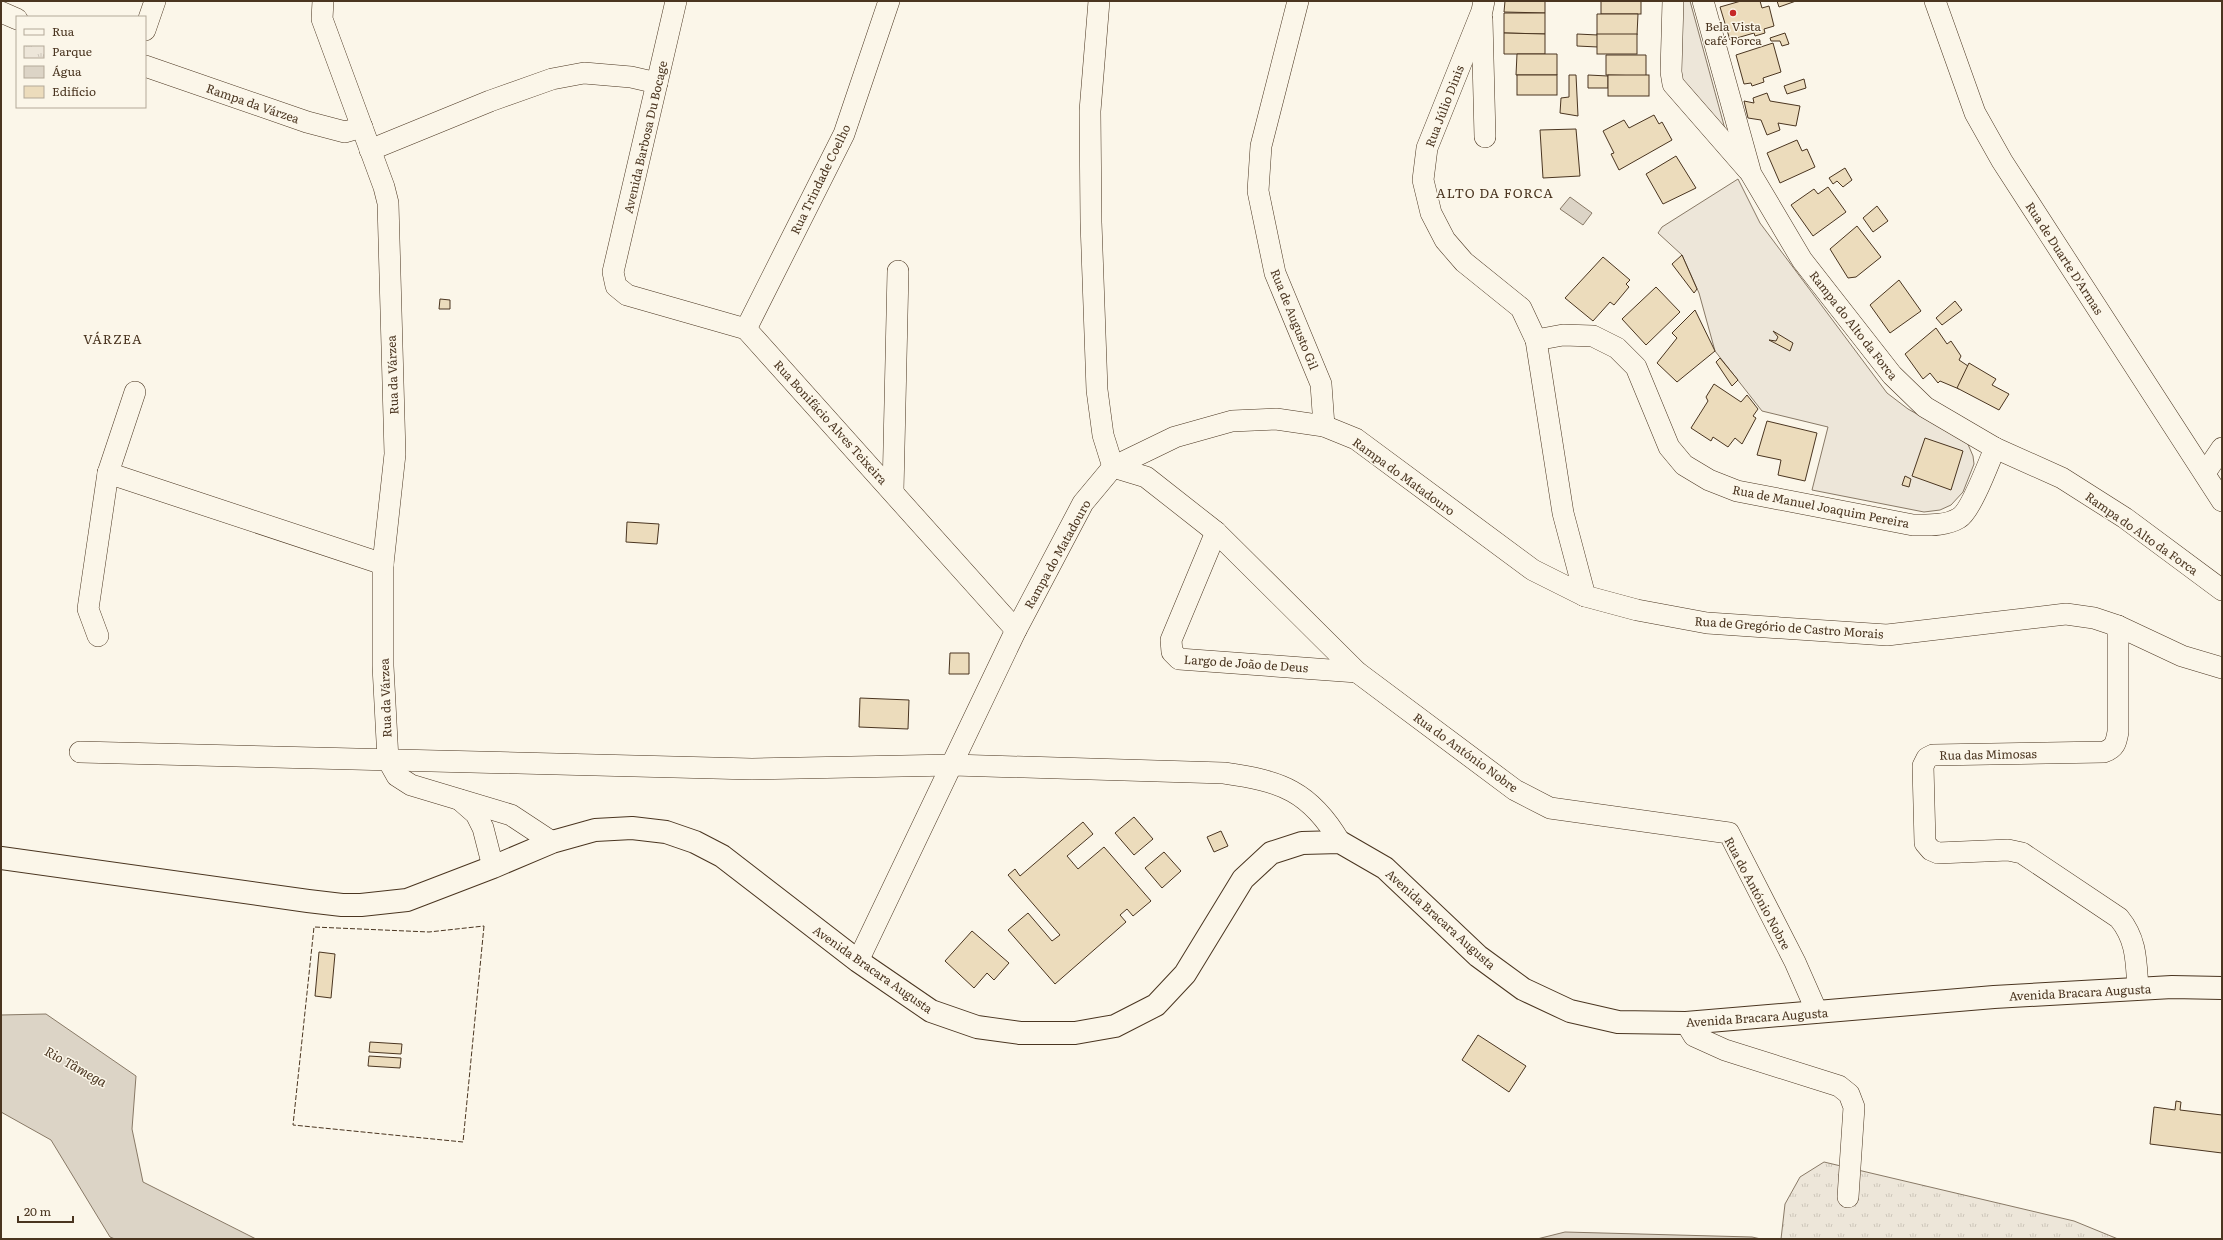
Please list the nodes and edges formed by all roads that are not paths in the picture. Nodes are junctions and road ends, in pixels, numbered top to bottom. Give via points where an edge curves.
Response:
1 (155, 1) edge
2 (323, 1) edge
3 (676, 1) edge
4 (889, 1) edge
5 (1099, 1) edge
6 (1298, 1) edge
7 (1673, 1) edge
8 (1704, 1) edge
9 (1935, 1) edge
10 (1483, 6) edge
11 (1, 12) edge
12 (16, 19) edge
13 (146, 27) edge
14 (146, 66) edge
15 (657, 83) junction
16 (362, 127) junction
17 (1485, 137) dead end
18 (370, 150) junction
19 (1751, 174) junction
20 (898, 271) dead end
21 (746, 329) junction
22 (1536, 340) junction
23 (135, 392) dead end
24 (1324, 426) junction
25 (1995, 448) junction
26 (2222, 448) edge
27 (1112, 467) junction
28 (108, 473) junction
29 (2204, 473) junction
30 (893, 491) junction
31 (2222, 501) edge
32 (1216, 532) junction
33 (383, 564) junction
34 (2222, 590) edge
35 (1585, 596) junction
36 (2118, 626) junction
37 (1016, 630) junction
38 (98, 636) dead end
39 (2222, 668) edge
40 (1356, 672) junction
41 (80, 752) dead end
42 (388, 760) junction
43 (953, 765) junction
44 (460, 800) junction
45 (552, 842) junction
46 (1340, 842) junction
47 (1, 858) edge
48 (493, 867) junction
49 (858, 961) junction
50 (2222, 988) edge
51 (2138, 989) junction
52 (1816, 1012) junction
53 (1686, 1023) junction
54 (1848, 1197) dead end

1 - 13 street
2 - 16 street, Rua da Várzea via 322,19
3 - 15 street, Avenida Barbosa Du Bocage
4 - 21 street, Rua Trindade Coelho via 844,134
5 - 27 street via 1090,111 1091,222 1097,390 1103,435
6 - 24 street, Rua de Augusto Gil via 1261,146 1258,191 1275,273 1321,384
7 - 19 street via 1673,84
8 - 19 street, Rampa do Alto da Forca
9 - 29 street, Rua de Duarte D'Armas via 1975,113 2002,161
10 - 17 street
10 - 22 street, Rua Júlio Dinis via 1427,148 1423,180 1431,213 1445,240 1464,262 1521,308
11 - 12 street
14 - 16 street, Rampa da Várzea via 307,122 345,132
15 - 18 street via 631,77 584,73 552,79 490,101
15 - 21 street, Avenida Barbosa Du Bocage via 613,272 616,286 627,295
16 - 18 street, Rua da Várzea
18 - 33 street, Rua da Várzea via 388,203 395,454
19 - 25 street, Rampa do Alto da Forca via 1802,260 1892,376 1926,407
20 - 30 street
21 - 30 street, Rua Bonifácio Alves Teixeira
22 - 25 street, Rua de Manuel Joaquim Pereira via 1563,335 1593,336 1617,348 1636,367 1669,447 1684,465 1709,480 1737,491 1913,525 1938,524 1960,518 1970,505
22 - 35 street via 1563,513
23 - 28 street
24 - 27 street, Rampa do Matadouro via 1276,419 1232,421 1176,437
24 - 35 street, Rampa do Matadouro via 1356,439 1533,570
25 - 34 street, Rampa do Alto da Forca via 2062,478 2126,518
26 - 29 street
27 - 32 street, Rua do António Nobre via 1146,477
27 - 37 street, Rampa do Matadouro via 1083,503
28 - 33 street
28 - 38 street via 88,609
29 - 31 street, Rua de Duarte D'Armas
30 - 37 street, Rua Bonifácio Alves Teixeira
32 - 40 street, Rua do António Nobre
32 - 40 street, Largo de João de Deus via 1171,640 1172,652 1179,659
33 - 42 street, Rua da Várzea via 383,666
35 - 36 street, Rua de Gregório de Castro Morais via 1638,610 1707,623 1850,633 1887,635 2066,614 2094,618
36 - 39 street, Rua de Gregório de Castro Morais via 2182,656
36 - 51 street, Rua das Mimosas via 2116,744 2104,752 1933,755 1927,758 1923,766 1926,843 1930,850 1938,853 2008,850 2022,853 2119,918 2130,931 2135,950
37 - 43 street, Rampa do Matadouro
40 - 52 street, Rua do António Nobre via 1515,790 1550,808 1729,833 1795,962
41 - 42 street
42 - 43 street via 752,769
42 - 44 street via 397,776 411,785
43 - 46 street via 1200,771 1250,776 1292,790 1309,801 1324,817
43 - 49 street, Rampa do Matadouro
44 - 45 street via 511,815
44 - 48 street via 476,814 483,828
45 - 48 main road, Avenida Bracara Augusta
45 - 49 main road, Avenida Bracara Augusta via 594,830 632,828 666,832 695,842 722,856
46 - 49 main road, Avenida Bracara Augusta via 1302,843 1271,853 1243,879 1185,974 1156,1005 1115,1026 1075,1033 1020,1033 977,1027 931,1011
46 - 53 main road, Avenida Bracara Augusta via 1385,868 1478,956 1523,989 1570,1011 1618,1022
47 - 48 main road, Avenida Bracara Augusta via 342,905 407,900
50 - 51 main road, Avenida Bracara Augusta
51 - 52 main road, Avenida Bracara Augusta via 1994,997
52 - 53 main road, Avenida Bracara Augusta
53 - 54 street via 1694,1036 1725,1050 1839,1086 1849,1094 1854,1107

